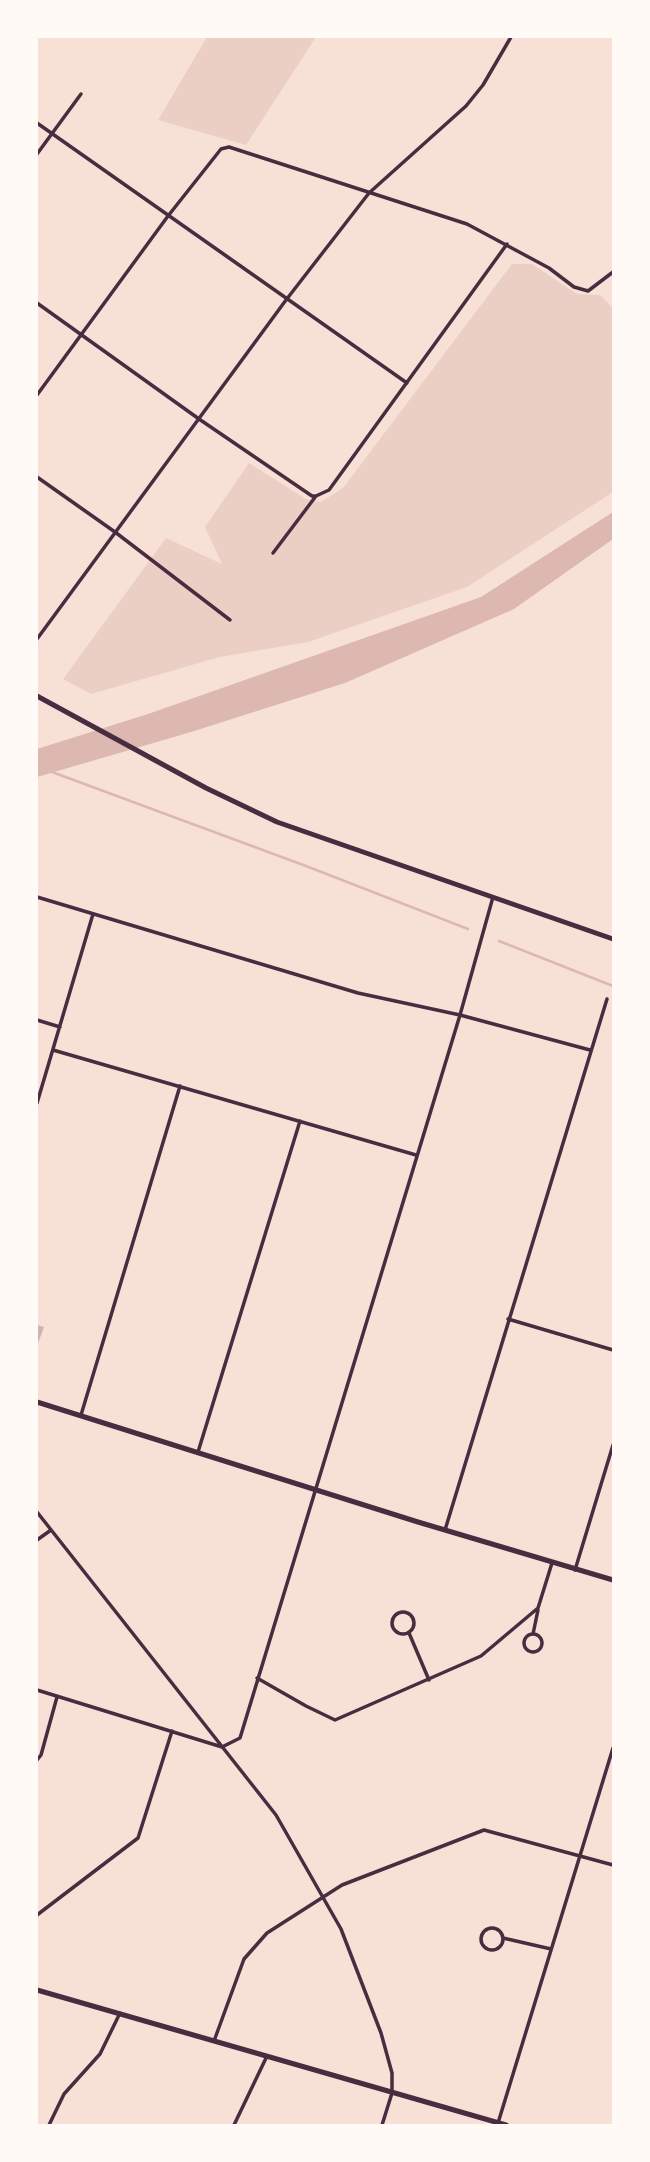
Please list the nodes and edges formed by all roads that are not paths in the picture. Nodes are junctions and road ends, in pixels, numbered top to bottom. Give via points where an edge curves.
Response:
1 (511, 37) edge
2 (81, 94) dead end
3 (37, 123) edge
4 (52, 134) junction
5 (37, 154) edge
6 (369, 193) junction
7 (168, 216) junction
8 (508, 244) junction
9 (613, 272) edge
10 (286, 300) junction
11 (37, 303) edge
12 (81, 335) junction
13 (407, 383) junction
14 (37, 395) edge
15 (199, 419) junction
16 (37, 477) edge
17 (316, 496) junction
18 (115, 532) junction
19 (273, 553) dead end
20 (230, 620) dead end
21 (37, 639) edge
22 (37, 696) edge
23 (37, 897) edge
24 (493, 897) junction
25 (93, 914) junction
26 (613, 939) edge
27 (607, 999) dead end
28 (460, 1015) junction
29 (37, 1020) edge
30 (60, 1027) junction
31 (53, 1050) junction
32 (590, 1050) junction
33 (180, 1086) junction
34 (37, 1103) edge
35 (300, 1121) junction
36 (416, 1155) junction
37 (508, 1319) junction
38 (613, 1349) edge
39 (37, 1402) edge
40 (81, 1415) junction
41 (613, 1445) edge
42 (198, 1452) junction
43 (315, 1490) junction
44 (37, 1512) edge
45 (51, 1530) junction
46 (445, 1530) junction
47 (37, 1540) edge
48 (552, 1563) junction
49 (575, 1570) junction
50 (613, 1580) edge
51 (538, 1608) junction
52 (409, 1633) junction
53 (533, 1634) junction
54 (257, 1678) junction
55 (429, 1680) junction
56 (37, 1690) edge
57 (57, 1697) junction
58 (172, 1731) junction
59 (222, 1747) junction
60 (613, 1748) edge
61 (37, 1760) edge
62 (579, 1855) junction
63 (613, 1865) edge
64 (323, 1897) junction
65 (37, 1915) edge
66 (503, 1938) junction
67 (551, 1949) junction
68 (37, 1990) edge
69 (120, 2013) junction
70 (214, 2041) junction
71 (267, 2056) junction
72 (392, 2093) junction
73 (498, 2123) junction
74 (49, 2125) edge
75 (234, 2125) edge
76 (382, 2125) edge
77 (506, 2125) edge

1 - 6 street via 466,106
2 - 4 street
3 - 4 street
4 - 5 street
4 - 7 street
6 - 7 street via 229,147 221,149
6 - 8 street via 467,224
6 - 10 street
7 - 10 street
7 - 12 street
8 - 9 street via 574,287 588,291
8 - 13 street
10 - 13 street
10 - 15 street
11 - 12 street
12 - 14 street
12 - 15 street
13 - 17 street via 329,490
15 - 17 street
15 - 18 street
16 - 18 street
17 - 19 street
18 - 20 street
18 - 21 street
22 - 24 street via 277,822
23 - 25 street
24 - 26 street
24 - 28 street
25 - 28 street via 358,993
25 - 30 street
27 - 32 street
28 - 32 street
28 - 36 street
29 - 30 street
30 - 31 street
31 - 33 street
31 - 34 street
32 - 37 street
33 - 35 street
33 - 40 street
35 - 36 street
35 - 42 street
36 - 43 street
37 - 38 street
37 - 46 street
39 - 40 street
40 - 42 street
41 - 49 street
42 - 43 street
43 - 46 street
43 - 54 street
44 - 45 street
45 - 47 street
45 - 59 street
46 - 48 street
48 - 49 street
48 - 51 street
49 - 50 street
51 - 53 street
51 - 55 street via 481,1656
52 - 52 street via 395,1630 393,1619 398,1614 405,1612 413,1618
52 - 55 street
53 - 53 street via 525,1641 532,1652 542,1644
54 - 55 street via 335,1720
54 - 59 street via 240,1738
56 - 57 street
57 - 58 street
57 - 61 street
58 - 59 street
58 - 65 street via 138,1838
59 - 64 street via 276,1815
60 - 62 street
62 - 63 street
62 - 64 street via 484,1830 342,1885
62 - 67 street
64 - 70 street via 267,1934 244,1959
64 - 72 street via 341,1929 381,2034 392,2073
66 - 66 street via 493,1950 481,1939 486,1930 493,1929
66 - 67 street
67 - 73 street
68 - 69 street
69 - 70 street
69 - 74 street via 100,2054 64,2094
70 - 71 street
71 - 72 street
71 - 75 street
72 - 73 street
72 - 76 street
73 - 77 street

